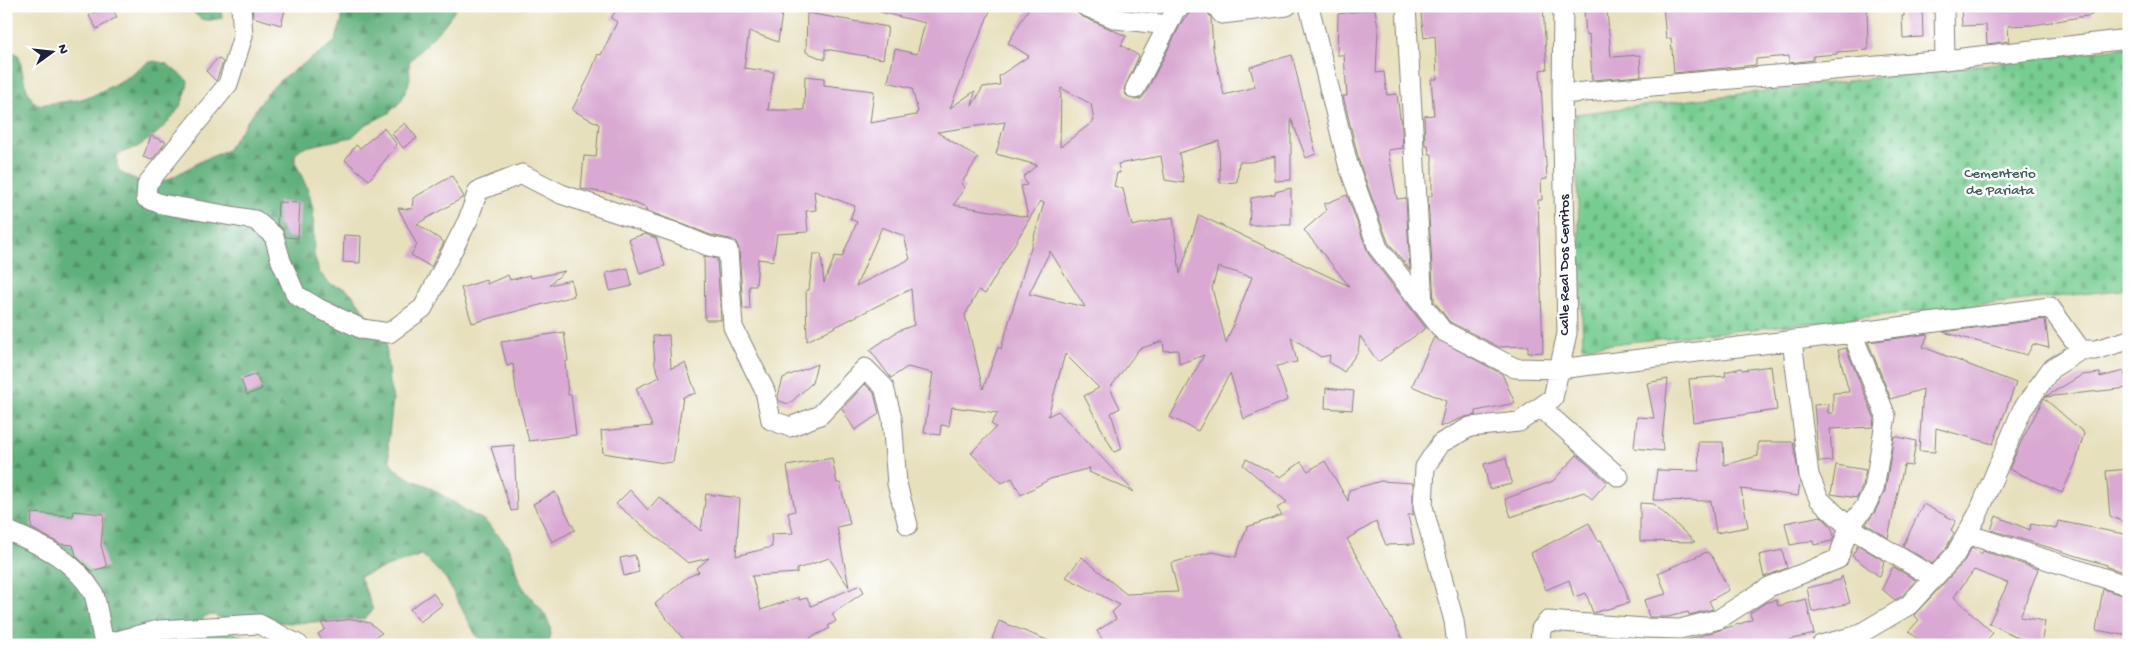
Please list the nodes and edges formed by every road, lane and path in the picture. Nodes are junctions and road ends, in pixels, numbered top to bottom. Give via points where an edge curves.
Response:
1 (240, 6) edge
2 (1084, 6) edge
3 (1182, 6) edge
4 (1216, 6) edge
5 (1287, 6) edge
6 (1309, 6) edge
7 (1406, 6) edge
8 (1563, 6) edge
9 (1944, 6) edge
10 (1168, 25) junction
11 (2129, 39) edge
12 (1945, 60) junction
13 (1135, 89) dead end
14 (1562, 94) junction
15 (1423, 305) junction
16 (1852, 333) junction
17 (1792, 340) junction
18 (2129, 340) edge
19 (2081, 350) junction
20 (1559, 369) junction
21 (1540, 406) junction
22 (1619, 477) dead end
23 (908, 525) dead end
24 (1849, 527) junction
25 (6, 530) edge
26 (1967, 534) junction
27 (1934, 578) junction
28 (2129, 586) edge
29 (1854, 640) edge
30 (299, 645) edge
31 (1457, 645) edge
32 (1540, 645) edge
33 (1821, 645) edge

1 - 23 street via 243,36 228,84 147,184 146,198 161,204 255,220 274,236 296,295 362,329 389,333 423,308 468,220 478,191 522,174 561,194 708,246 728,250 733,327 766,391 771,420 790,427 820,415 865,368 884,387 892,418 897,484
2 - 10 street via 1116,19
3 - 10 street via 1176,8
4 - 5 street via 1222,14
6 - 15 street via 1348,164 1378,248
7 - 15 street
8 - 14 street, Calle Real Dos Cerritos
9 - 12 street
10 - 13 street
11 - 12 street
12 - 14 street
14 - 20 street, Calle Real Dos Cerritos via 1567,333
15 - 20 street via 1443,332 1515,368
16 - 17 street
16 - 19 street via 2050,306
16 - 24 street via 1886,416 1874,489 1865,508
17 - 20 street
17 - 24 street via 1809,475 1819,499
18 - 19 street via 2095,350
19 - 26 street via 2051,369 2022,410
20 - 21 street, Calle Real Dos Cerritos via 1553,398
21 - 22 street
21 - 31 street, Calle Real Dos Cerritos via 1519,422 1470,427 1441,443 1425,467 1423,507 1454,621
24 - 27 street
24 - 32 street via 1838,559 1769,588 1719,619 1680,629 1548,621 1541,628
25 - 30 street via 42,545 70,564 94,594 103,638 113,642 159,630 259,624
26 - 27 street via 1955,555
26 - 28 street
27 - 29 street via 1909,606
29 - 33 street

